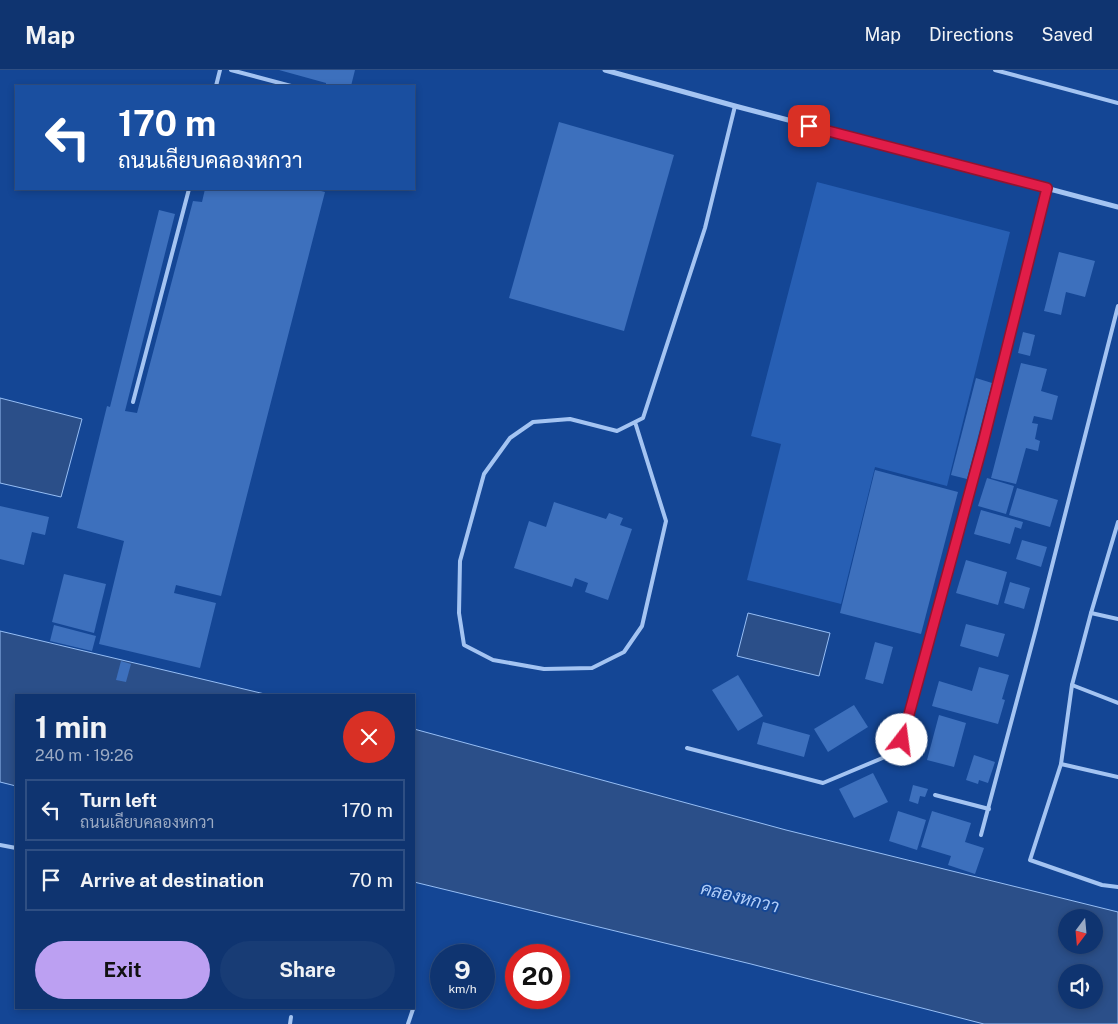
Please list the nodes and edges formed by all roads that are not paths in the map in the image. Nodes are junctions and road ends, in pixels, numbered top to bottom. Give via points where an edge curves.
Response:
1 (220, 70) edge
2 (231, 70) edge
3 (605, 70) edge
4 (996, 70) edge
5 (216, 85) edge
6 (287, 85) edge
7 (1118, 103) edge
8 (735, 106) junction
9 (1047, 188) junction
10 (189, 190) edge
11 (1118, 207) edge
12 (1118, 306) edge
13 (133, 402) dead end
14 (635, 422) junction
15 (1118, 522) edge
16 (1091, 613) junction
17 (1118, 619) edge
18 (1072, 685) junction
19 (1118, 703) edge
20 (687, 748) dead end
21 (1061, 764) junction
22 (1118, 778) edge
23 (935, 795) dead end
24 (989, 809) junction
25 (981, 835) dead end
26 (0, 845) edge
27 (15, 848) edge
28 (1118, 887) edge
29 (413, 1009) dead end
30 (292, 1017) dead end
31 (290, 1024) edge
32 (408, 1024) edge

1 - 5 lane
2 - 6 lane
3 - 8 street
4 - 7 lane
8 - 9 street
8 - 14 lane via 705,228 643,418
9 - 11 street
9 - 20 lane via 983,443 902,740 892,754 823,783
10 - 13 lane
12 - 24 lane
14 - 14 lane via 666,521 642,626 624,652 592,668 544,669 492,660 464,646 459,613 460,561 484,474 510,438 533,422 570,419 617,431
15 - 16 lane
16 - 17 lane
16 - 18 lane
18 - 19 lane
18 - 21 lane
21 - 22 lane
21 - 28 lane via 1030,860 1102,885
23 - 24 lane
24 - 25 lane
26 - 27 lane
29 - 32 lane
30 - 31 lane

